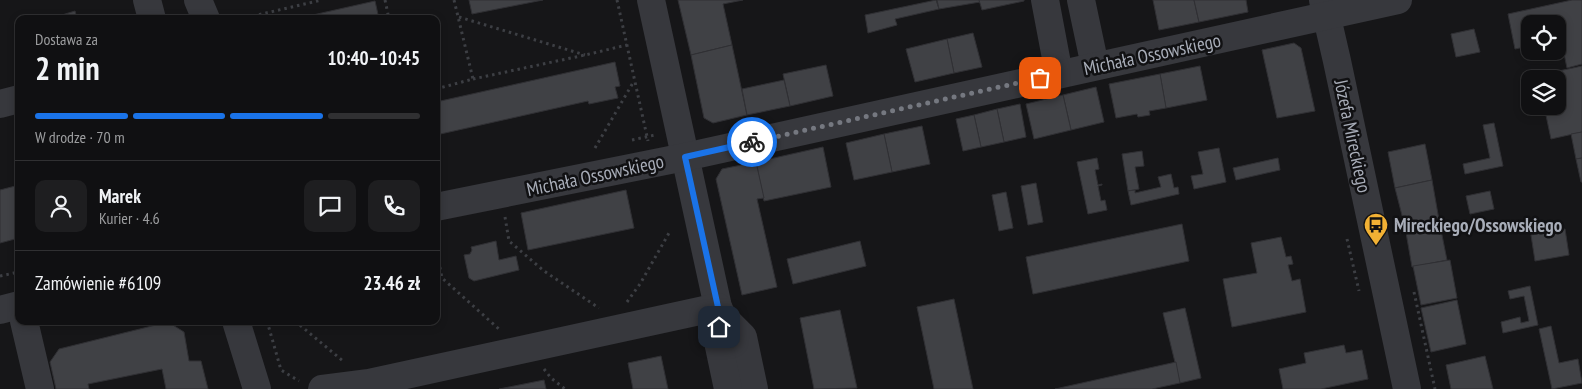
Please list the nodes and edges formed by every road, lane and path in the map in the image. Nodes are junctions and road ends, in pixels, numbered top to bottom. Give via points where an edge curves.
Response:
1 (147, 0) edge
2 (198, 0) edge
3 (305, 0) edge
4 (322, 0) edge
5 (385, 0) edge
6 (454, 0) edge
7 (617, 0) edge
8 (651, 0) edge
9 (1045, 0) edge
10 (1081, 0) edge
11 (1398, 0) edge
12 (301, 5) junction
13 (1324, 8) edge
14 (151, 15) edge
15 (204, 15) edge
16 (257, 15) edge
17 (388, 15) edge
18 (459, 17) junction
19 (627, 45) junction
20 (585, 55) junction
21 (1096, 66) junction
22 (1059, 74) junction
23 (473, 79) junction
24 (634, 80) junction
25 (440, 87) edge
26 (15, 100) edge
27 (0, 104) edge
28 (647, 137) dead end
29 (595, 148) dead end
30 (685, 157) junction
31 (501, 195) junction
32 (440, 206) edge
33 (669, 233) dead end
34 (440, 268) edge
35 (15, 273) edge
36 (0, 276) edge
37 (15, 307) edge
38 (0, 310) edge
39 (720, 312) junction
40 (621, 323) junction
41 (25, 325) edge
42 (237, 325) edge
43 (268, 325) edge
44 (300, 325) edge
45 (522, 349) junction
46 (369, 383) junction
47 (312, 386) edge
48 (40, 389) edge
49 (257, 389) edge
50 (565, 389) edge
51 (728, 389) edge
52 (754, 389) edge
53 (1407, 389) edge

1 - 14 street
2 - 15 street
3 - 12 path
4 - 12 path
5 - 17 path
6 - 18 path
7 - 19 path
8 - 30 street
9 - 22 street
10 - 21 street
11 - 13 street, Michała Ossowskiego
12 - 16 path
13 - 21 street, Michała Ossowskiego
13 - 53 street, Józefa Mireckiego
18 - 20 path
18 - 23 path
19 - 20 path
19 - 24 path
20 - 23 path
21 - 22 street, Michała Ossowskiego
22 - 30 street, Michała Ossowskiego
23 - 25 path
24 - 28 path
24 - 29 path
26 - 27 street
30 - 31 street, Michała Ossowskiego
30 - 39 street
31 - 32 street, Michała Ossowskiego
31 - 40 path via 509,241 544,271
33 - 40 path
34 - 45 path via 442,278
35 - 36 path
37 - 38 street
39 - 40 street
39 - 51 street via 716,337
39 - 52 street via 743,337
40 - 45 street
41 - 48 street
42 - 49 street
43 - 47 path via 281,370
44 - 46 path
45 - 46 street
45 - 50 path
46 - 47 street

